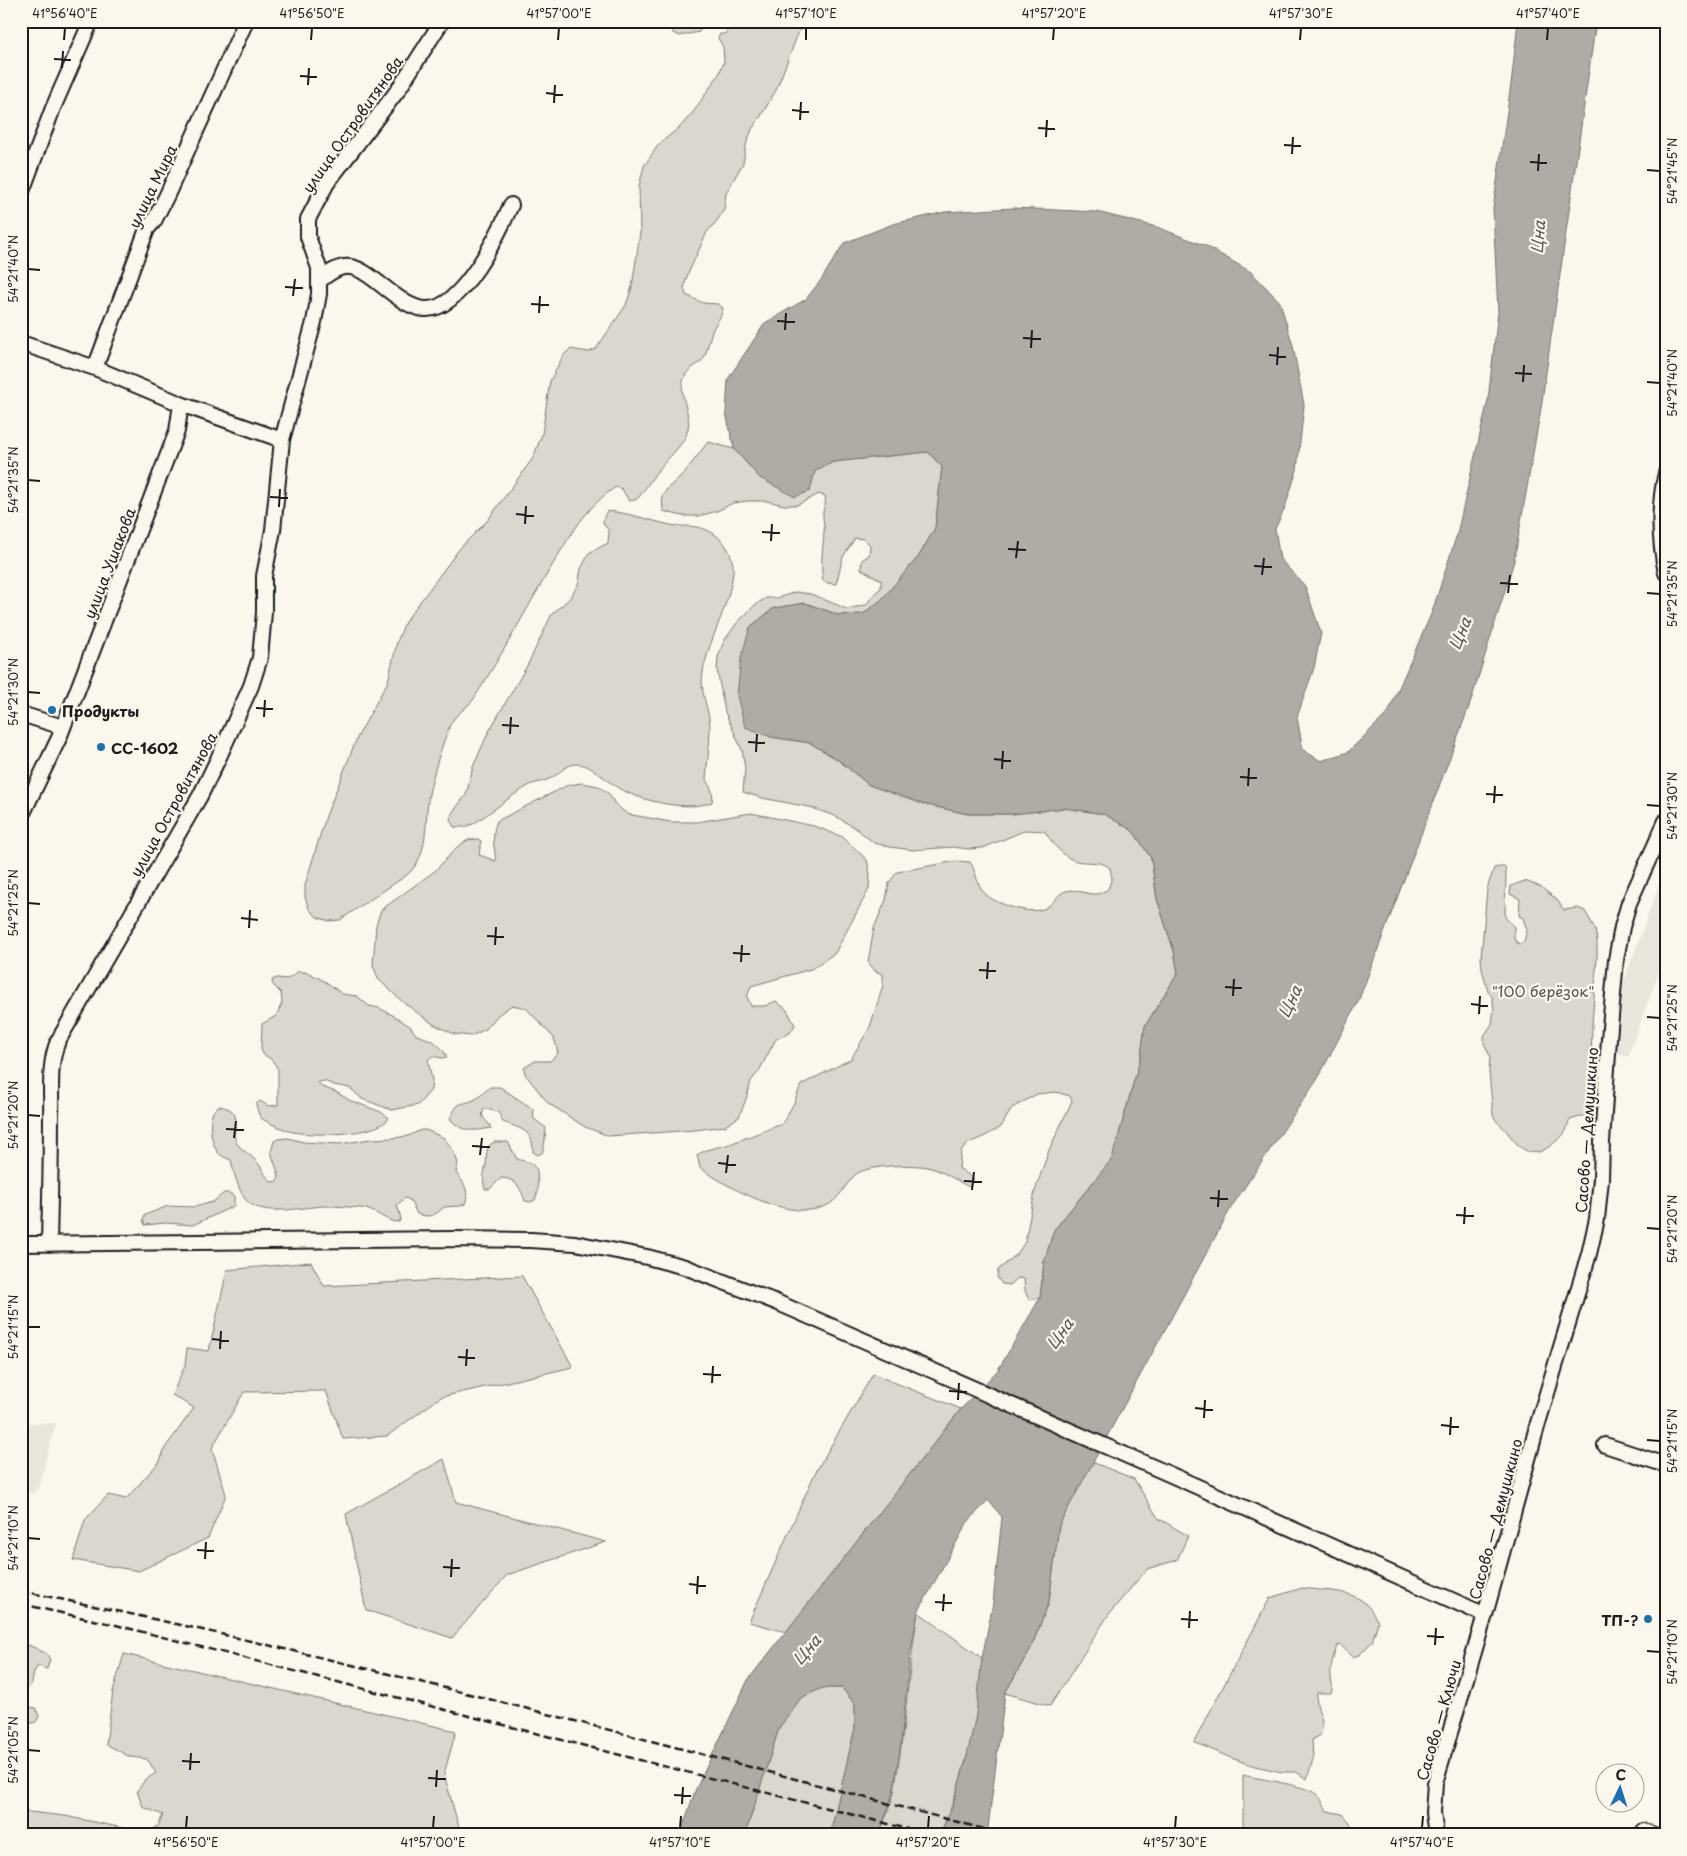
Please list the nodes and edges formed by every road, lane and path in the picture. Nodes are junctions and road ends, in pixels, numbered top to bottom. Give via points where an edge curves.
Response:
1 (91, 21) edge
2 (246, 21) edge
3 (442, 21) edge
4 (21, 194) edge
5 (511, 205) dead end
6 (320, 280) junction
7 (21, 343) edge
8 (95, 368) junction
9 (181, 404) junction
10 (282, 440) junction
11 (1666, 473) edge
12 (1666, 573) edge
13 (21, 714) edge
14 (63, 727) junction
15 (21, 817) edge
16 (1666, 821) edge
17 (21, 1244) edge
18 (49, 1244) junction
19 (1605, 1445) dead end
20 (1666, 1465) edge
21 (1485, 1616) junction
22 (1436, 1835) edge
23 (1643, 1835) edge
24 (1654, 1835) edge

1 - 4 street via 53,108
2 - 8 street, улица Мира via 167,195 147,229
3 - 6 street, улица Островитянова via 398,90 327,183 311,212 308,237
5 - 6 street via 498,235 465,285 441,306 426,309 411,305 354,268 344,267
6 - 10 street, улица Островитянова via 317,309
7 - 8 street
8 - 9 street
9 - 10 street
9 - 14 street, улица Ушакова via 177,431
10 - 18 street, улица Островитянова via 274,522 264,576 262,646 251,686 200,796 64,1028 53,1054
11 - 12 street via 1660,502 1660,529
13 - 14 street
14 - 15 street, улица Ушакова
16 - 21 street, Сасово — Демушкино via 1640,875 1622,927 1609,1039 1597,1219
17 - 18 street
18 - 21 street via 453,1238 575,1243 646,1256 685,1267 776,1302
19 - 20 street
21 - 22 street, Сасово — Ключи via 1435,1782 1433,1813
23 - 24 street via 1644,1831

